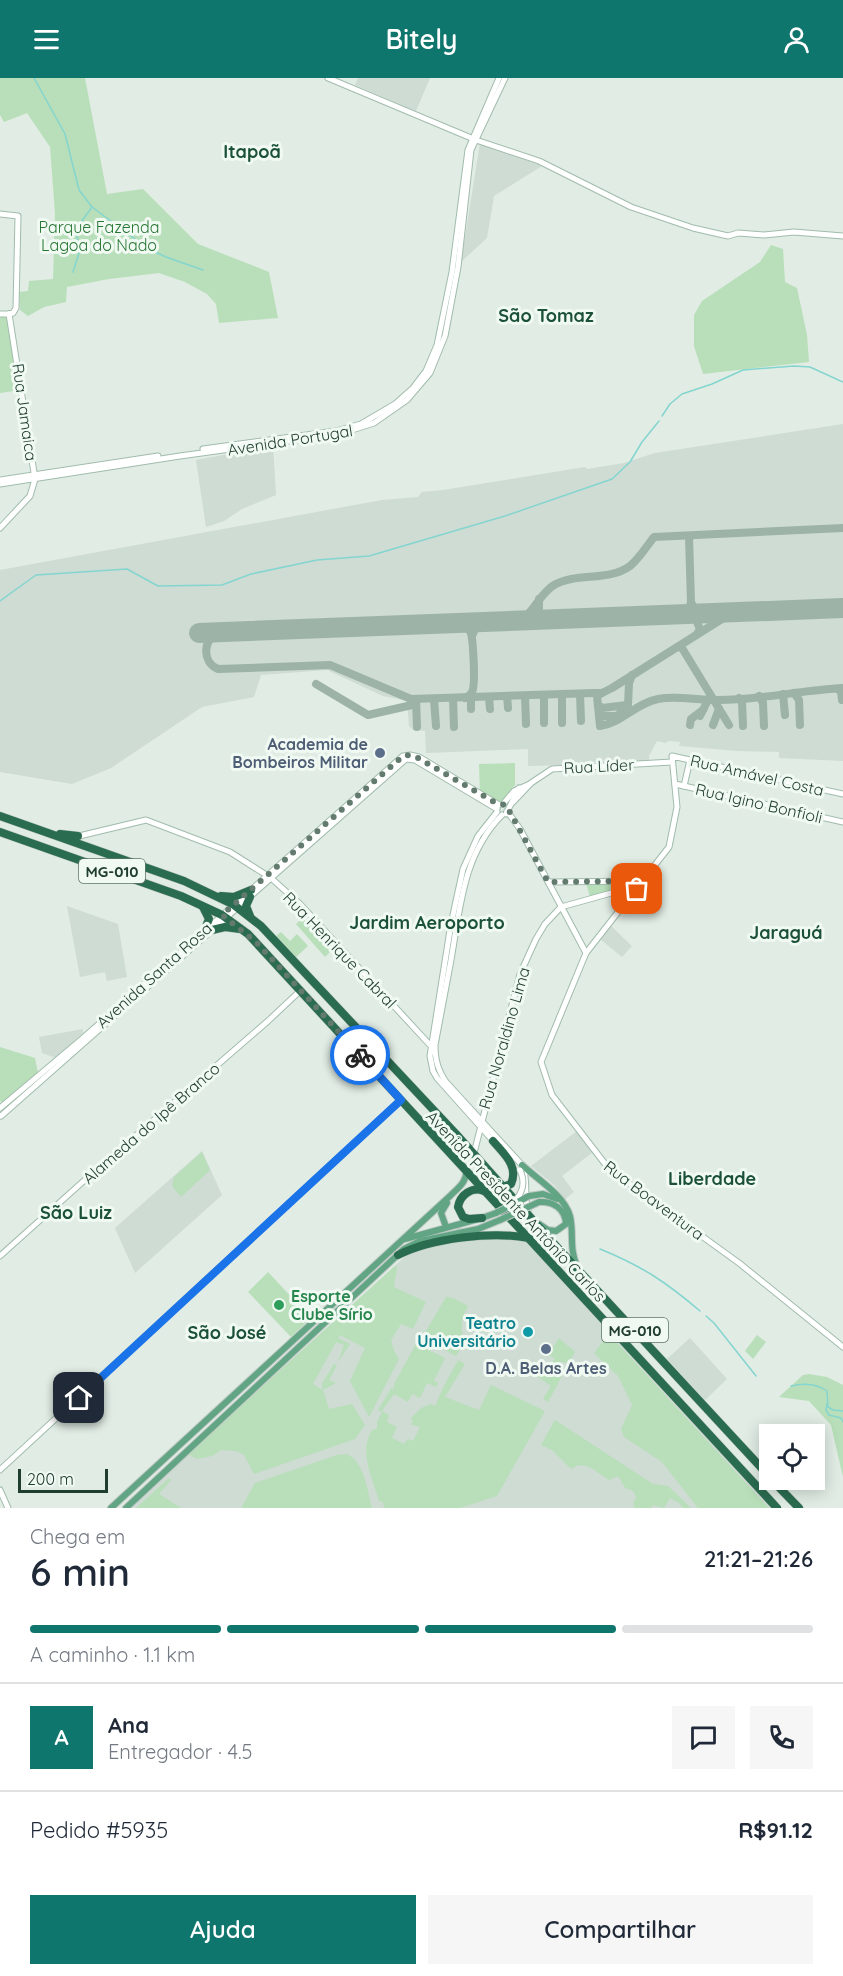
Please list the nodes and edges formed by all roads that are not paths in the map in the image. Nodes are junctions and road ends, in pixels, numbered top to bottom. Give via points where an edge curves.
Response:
1 (328, 78) edge
2 (498, 78) edge
3 (505, 78) edge
4 (474, 139) junction
5 (0, 214) edge
6 (843, 236) edge
7 (0, 314) edge
8 (9, 314) junction
9 (35, 477) junction
10 (0, 482) edge
11 (0, 528) edge
12 (672, 759) junction
13 (690, 760) junction
14 (531, 783) junction
15 (675, 784) junction
16 (684, 786) junction
17 (519, 788) junction
18 (843, 794) edge
19 (513, 802) junction
20 (502, 810) junction
21 (0, 816) edge
22 (843, 822) edge
23 (0, 832) edge
24 (52, 834) junction
25 (79, 838) junction
26 (269, 877) junction
27 (548, 882) junction
28 (642, 883) junction
29 (250, 894) junction
30 (214, 895) junction
31 (201, 906) junction
32 (236, 906) junction
33 (561, 907) junction
34 (224, 916) junction
35 (251, 918) junction
36 (209, 930) junction
37 (244, 930) junction
38 (586, 953) junction
39 (301, 990) junction
40 (430, 1045) junction
41 (401, 1100) junction
42 (0, 1108) edge
43 (1, 1117) edge
44 (480, 1124) junction
45 (493, 1141) junction
46 (474, 1153) junction
47 (521, 1167) junction
48 (466, 1169) junction
49 (465, 1180) junction
50 (503, 1187) junction
51 (486, 1192) junction
52 (562, 1203) junction
53 (511, 1206) junction
54 (529, 1214) junction
55 (482, 1218) junction
56 (497, 1221) junction
57 (536, 1222) junction
58 (445, 1224) dead end
59 (461, 1228) tunnel mouth
60 (529, 1238) junction
61 (399, 1243) junction
62 (398, 1255) junction
63 (0, 1256) edge
64 (578, 1269) junction
65 (843, 1347) edge
66 (258, 1373) junction
67 (263, 1379) junction
68 (759, 1466) edge
69 (0, 1470) edge
70 (0, 1490) edge
71 (782, 1490) edge
72 (8, 1508) edge
73 (111, 1508) edge
74 (126, 1508) edge
75 (777, 1508) edge
76 (799, 1508) edge

1 - 4 street
2 - 4 street
3 - 4 street
4 - 6 street via 539,162 631,207 693,228 728,236 794,232
4 - 9 street, Avenida Portugal via 468,150 452,272 437,345 426,371 395,404 361,424 336,431
5 - 8 street via 18,216 16,308
7 - 8 street
8 - 9 street, Rua Jamaica
9 - 10 street, Avenida Portugal
9 - 11 street via 30,495
12 - 13 street, Rua Amável Costa
12 - 14 street, Rua Líder via 552,769
12 - 15 street, Rua Boaventura
13 - 16 street
13 - 18 street, Rua Amável Costa
14 - 17 street, Rua Líder
14 - 19 street, Rua Líder
15 - 16 street, Rua Igino Bonfioli
15 - 28 street, Rua Boaventura via 677,807 672,840
16 - 22 street, Rua Igino Bonfioli
17 - 19 street, Rua Líder
17 - 20 street, Rua Líder via 510,794
19 - 20 street, Rua Líder
20 - 26 street, Avenida Santa Rosa via 410,755 403,756
20 - 27 street via 520,829
20 - 40 street via 478,836 464,869
20 - 44 street via 468,871 435,1046 440,1073
21 - 24 highway, Avenida Presidente Antônio Carlos / MG-010
23 - 31 highway, Avenida Presidente Antônio Carlos / MG-010
24 - 25 highway
24 - 25 highway, Avenida Presidente Antônio Carlos / MG-010
25 - 26 street, Rua Henrique Cabral via 146,820 219,847
25 - 30 highway, Avenida Presidente Antônio Carlos / MG-010
26 - 29 street, Avenida Santa Rosa
26 - 40 street, Rua Henrique Cabral via 300,904
27 - 28 street
27 - 33 street
28 - 33 street
28 - 38 street, Rua Boaventura
29 - 30 highway
29 - 32 street, Avenida Santa Rosa
29 - 35 highway via 246,906
30 - 32 highway, Avenida Presidente Antônio Carlos / MG-010
31 - 34 highway, Avenida Presidente Antônio Carlos / MG-010
31 - 36 highway via 209,919
32 - 34 street, Avenida Santa Rosa
32 - 35 highway, Avenida Presidente Antônio Carlos / MG-010
33 - 38 street
33 - 44 street, Rua Noraldino Lima via 545,924 520,974
34 - 36 street, Avenida Santa Rosa
34 - 37 highway, Avenida Presidente Antônio Carlos / MG-010
35 - 46 highway, Avenida Presidente Antônio Carlos / MG-010
36 - 37 highway
36 - 42 street, Avenida Santa Rosa
36 - 43 street, Avenida Santa Rosa
37 - 39 highway, Avenida Presidente Antônio Carlos / MG-010
38 - 65 street, Rua Boaventura via 541,1062 552,1095 609,1169 747,1269
39 - 41 highway, Avenida Presidente Antônio Carlos / MG-010
39 - 63 street, Alameda do Ipê Branco
40 - 44 street via 433,1071
41 - 48 highway, Avenida Presidente Antônio Carlos / MG-010
41 - 69 street
42 - 43 street
44 - 45 street
44 - 46 street, Rua Noraldino Lima
44 - 47 street
45 - 47 street
45 - 50 highway via 514,1173 511,1184
46 - 50 highway, Avenida Presidente Antônio Carlos / MG-010
47 - 52 main road
47 - 53 street, bridge via 523,1187
47 - 54 street via 526,1175 525,1202
48 - 49 main road
48 - 51 highway, Avenida Presidente Antônio Carlos / MG-010
49 - 58 main road via 462,1190 443,1207
49 - 61 main road
50 - 54 highway, Avenida Presidente Antônio Carlos / MG-010
51 - 55 highway via 473,1189 458,1207 463,1217
51 - 60 highway, Avenida Presidente Antônio Carlos / MG-010
52 - 53 main road, bridge via 543,1194 529,1196
52 - 64 main road via 570,1216 571,1251
53 - 55 main road, bridge
54 - 57 highway, Avenida Presidente Antônio Carlos / MG-010
55 - 61 main road
56 - 57 main road, bridge via 539,1202 550,1202 564,1215 566,1224 556,1231
56 - 59 main road
56 - 62 main road via 478,1229 420,1240
57 - 64 highway, Avenida Presidente Antônio Carlos / MG-010
60 - 62 highway via 487,1236 429,1243
60 - 75 highway, Avenida Presidente Antônio Carlos / MG-010
61 - 66 main road
62 - 67 main road
64 - 68 highway, Avenida Presidente Antônio Carlos / MG-010
66 - 67 main road
66 - 73 main road
67 - 74 main road
70 - 72 street
71 - 76 highway, Avenida Presidente Antônio Carlos / MG-010

